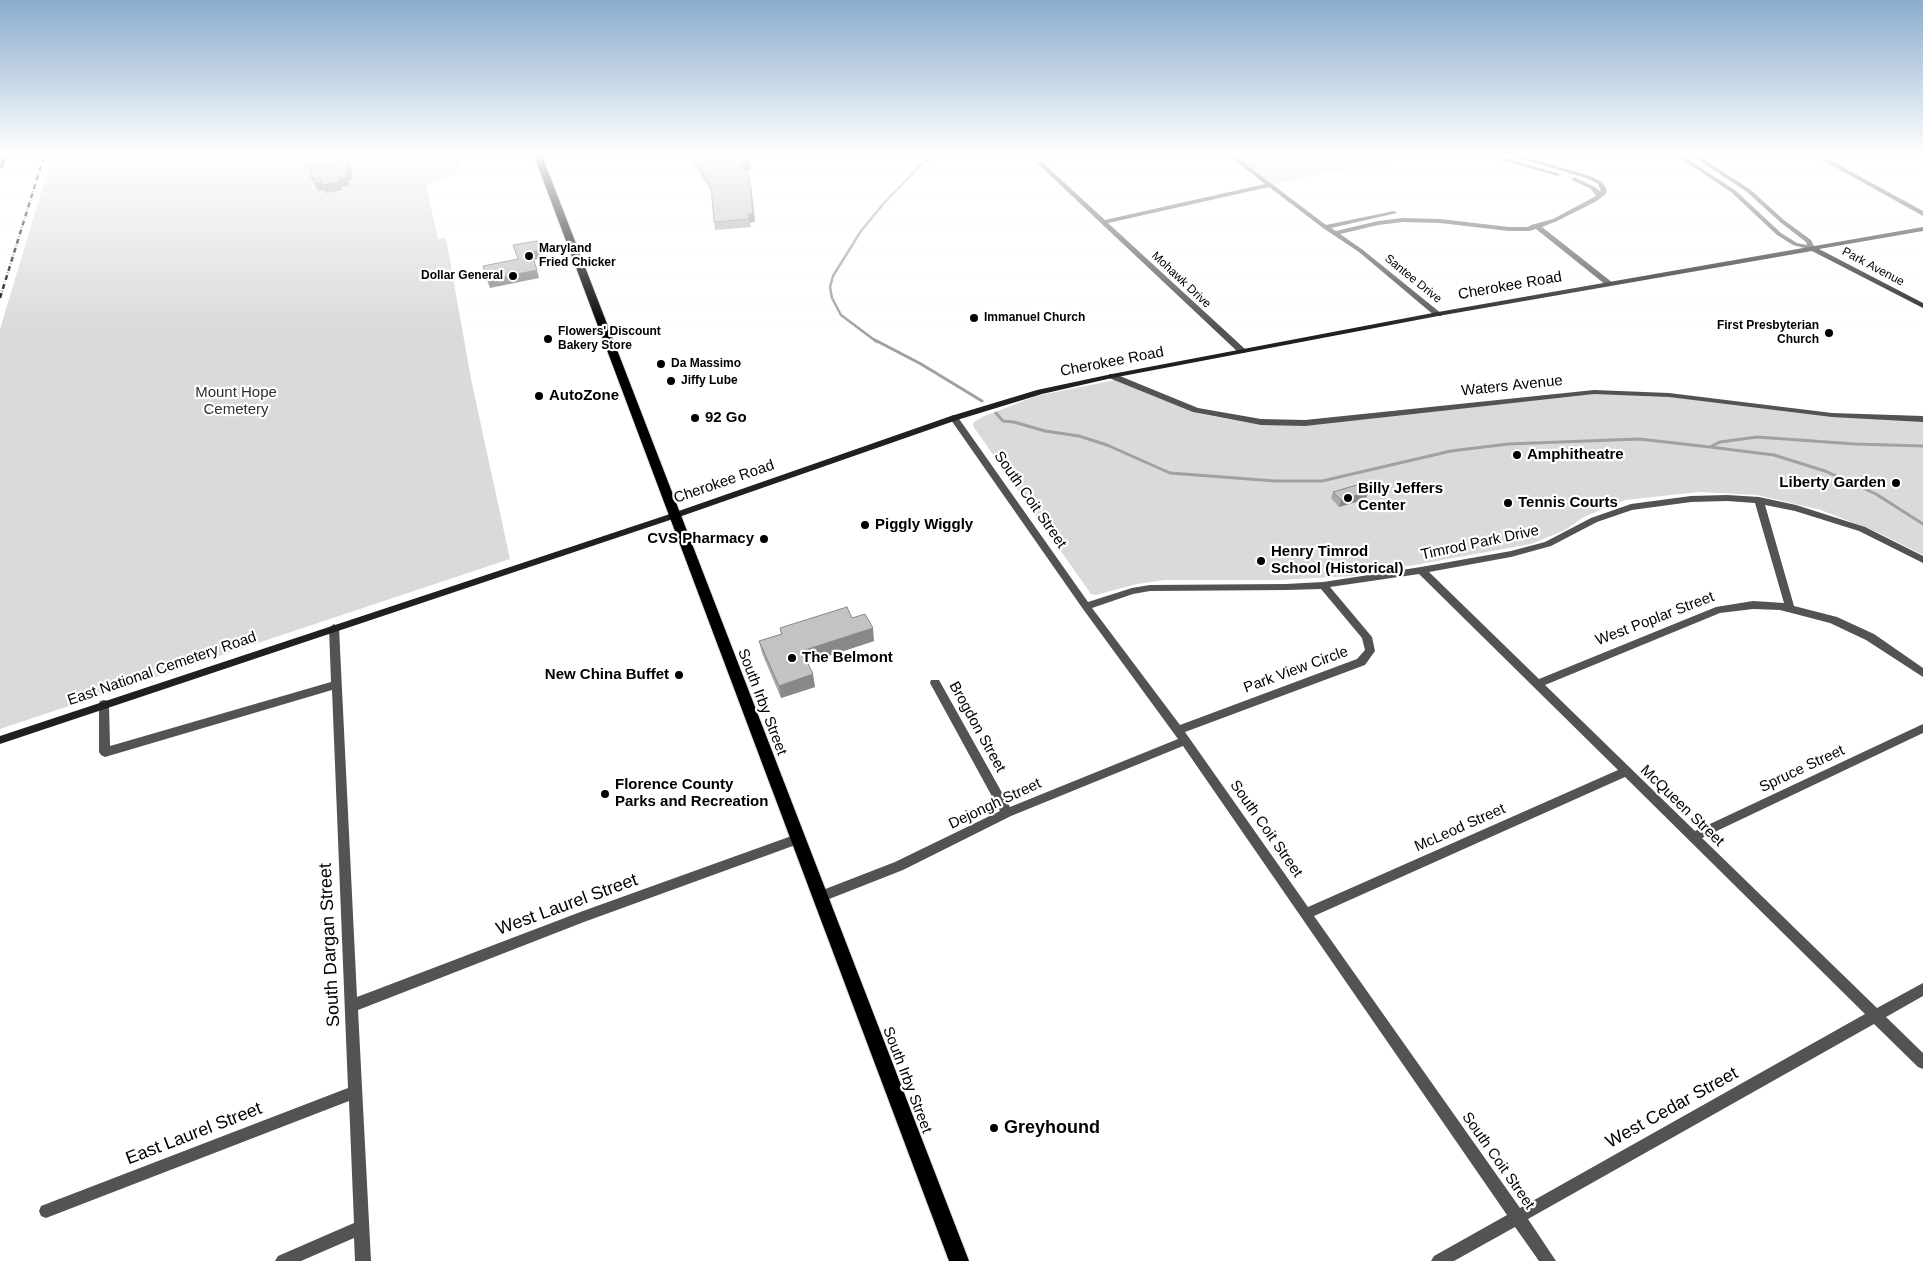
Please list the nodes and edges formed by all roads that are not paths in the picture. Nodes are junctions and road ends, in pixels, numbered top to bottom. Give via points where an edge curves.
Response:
1 (560, 212) edge
2 (1092, 212) edge
3 (1149, 212) edge
4 (1306, 212) edge
5 (1572, 212) edge
6 (1756, 212) edge
7 (1772, 212) edge
8 (1103, 222) junction
9 (1325, 226) junction
10 (1538, 227) junction
11 (1923, 229) edge
12 (1336, 233) junction
13 (1812, 248) junction
14 (1610, 284) junction
15 (1923, 306) edge
16 (1438, 314) junction
17 (1242, 352) junction
18 (1112, 376) junction
19 (954, 418) junction
20 (1923, 418) edge
21 (1759, 500) junction
22 (676, 514) junction
23 (1923, 560) edge
24 (1421, 570) junction
25 (1323, 585) junction
26 (1086, 606) junction
27 (1790, 608) junction
28 (334, 628) junction
29 (1923, 673) edge
30 (935, 683) dead end
31 (1536, 684) junction
32 (336, 685) junction
33 (104, 704) junction
34 (1923, 728) edge
35 (1178, 730) junction
36 (0, 740) edge
37 (1185, 740) junction
38 (1626, 772) junction
39 (1008, 812) junction
40 (1693, 837) junction
41 (797, 839) junction
42 (819, 897) junction
43 (1307, 913) junction
44 (1923, 989) edge
45 (351, 1006) junction
46 (1875, 1016) junction
47 (1923, 1062) edge
48 (355, 1092) junction
49 (46, 1211) dead end
50 (1517, 1216) junction
51 (361, 1228) junction
52 (283, 1261) edge
53 (363, 1261) edge
54 (959, 1261) edge
55 (1439, 1261) edge
56 (1548, 1261) edge

1 - 22 main road, South Irby Street
2 - 8 street, Mohawk Drive
3 - 8 street
4 - 9 street, Santee Drive
5 - 10 street
6 - 13 street, Park Avenue via 1779,234 1795,244
7 - 13 street, Park Avenue via 1809,241
8 - 17 street, Mohawk Drive
9 - 10 street via 1412,213
9 - 12 street, Santee Drive
10 - 12 street via 1509,229 1403,220
10 - 14 street
11 - 13 street, Cherokee Road
12 - 16 street, Santee Drive
13 - 14 street, Cherokee Road
13 - 15 street, Park Avenue
14 - 16 street, Cherokee Road
16 - 17 street, Cherokee Road
17 - 18 street, Cherokee Road
18 - 19 street, Cherokee Road via 1032,394
18 - 20 street, Waters Avenue via 1196,410 1261,422 1305,423 1578,392 1669,395 1832,415
19 - 22 street, Cherokee Road
19 - 26 street, South Coit Street
21 - 23 street, Timrod Park Drive via 1847,523
21 - 24 street, Timrod Park Drive via 1691,499 1631,507 1594,520 1542,546
21 - 27 street
22 - 28 street, Cherokee Road
22 - 41 main road, South Irby Street
24 - 25 street, Timrod Park Drive
24 - 31 street, McQueen Street
25 - 26 street, Timrod Park Drive via 1150,588
25 - 35 street, Park View Circle via 1367,637 1370,651 1364,658 1354,665
26 - 35 street, South Coit Street
27 - 29 street, West Poplar Street via 1855,629
27 - 31 street, West Poplar Street via 1739,605 1719,610
28 - 32 street, South Dargan Street
28 - 33 street, East National Cemetery Road
30 - 39 street, Brogdon Street
31 - 38 street, McQueen Street
32 - 33 street via 105,752
32 - 45 street, South Dargan Street
33 - 36 street, East National Cemetery Road
34 - 40 street, Spruce Street
35 - 37 street, South Coit Street
37 - 39 street, Dejongh Street
37 - 43 street, South Coit Street
38 - 40 street, McQueen Street
38 - 43 street, McLeod Street
39 - 42 street, Dejongh Street via 899,866
40 - 46 street, McQueen Street
41 - 42 main road, South Irby Street
41 - 45 street, West Laurel Street
42 - 54 main road, South Irby Street
43 - 50 street, South Coit Street
44 - 46 street, West Cedar Street
45 - 48 street, South Dargan Street
46 - 47 street, McQueen Street
46 - 50 street, West Cedar Street
48 - 49 street, East Laurel Street
48 - 51 street, South Dargan Street
50 - 55 street, West Cedar Street
50 - 56 street, South Coit Street
51 - 52 street
51 - 53 street, South Dargan Street

